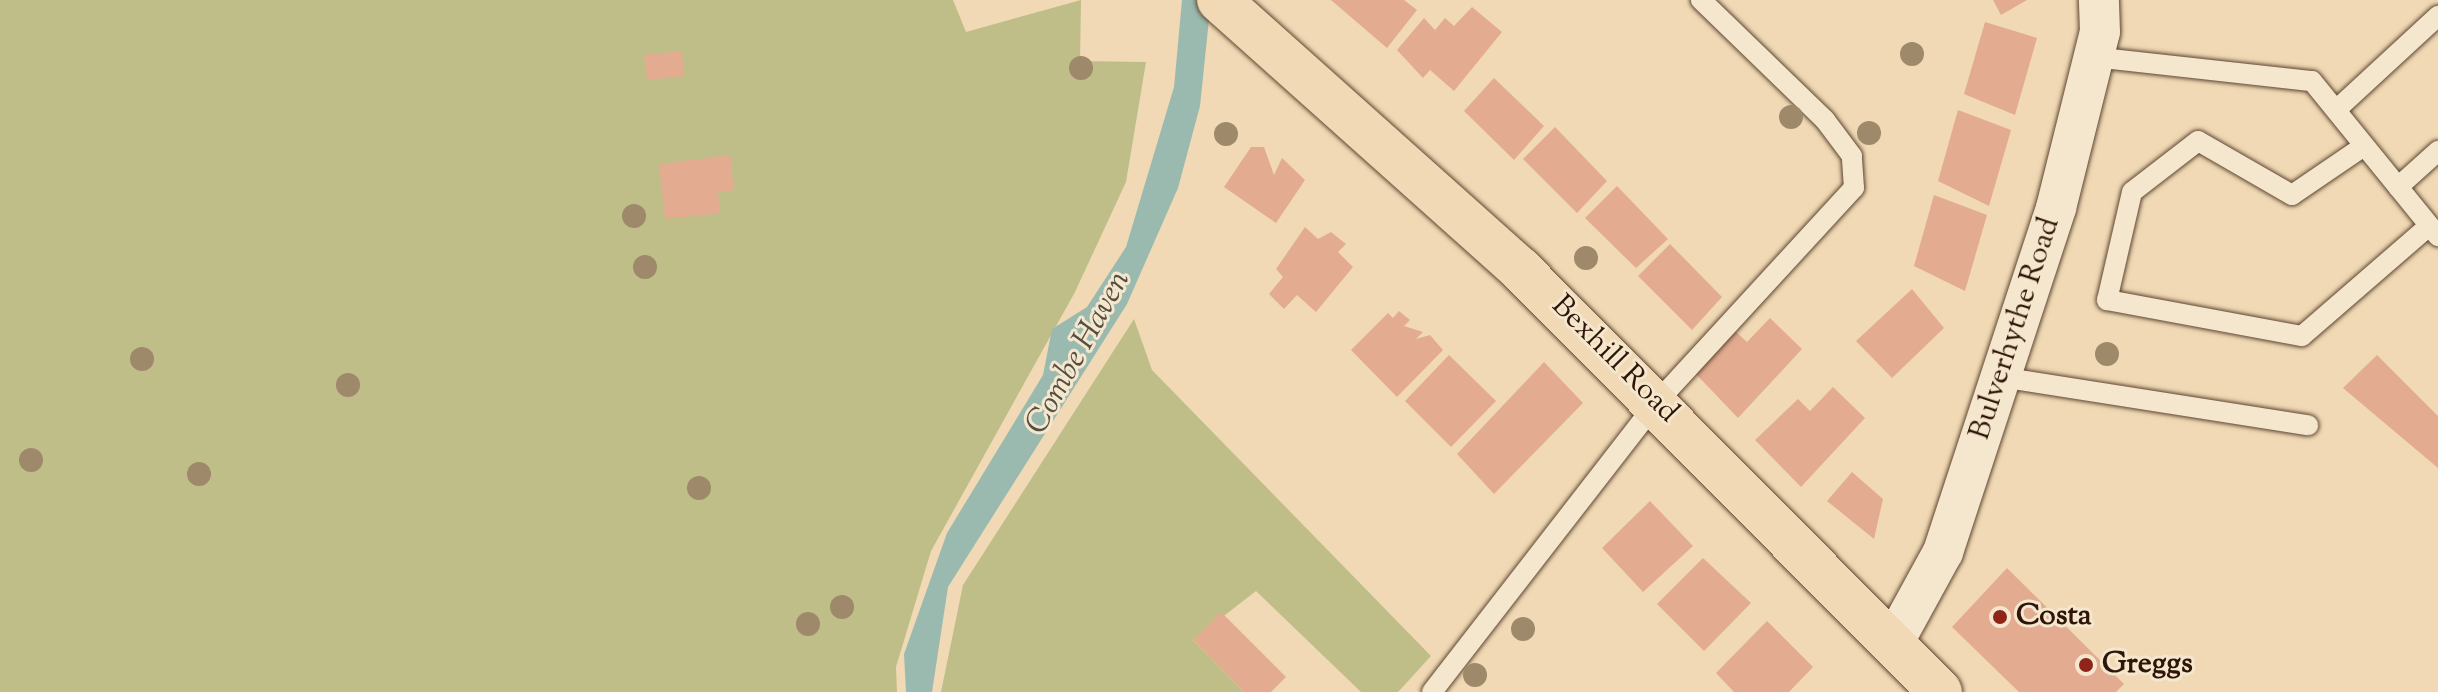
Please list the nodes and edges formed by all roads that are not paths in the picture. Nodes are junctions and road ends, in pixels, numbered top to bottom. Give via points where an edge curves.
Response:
1 (1219, 0) edge
2 (1701, 0) edge
3 (2099, 0) edge
4 (2438, 16) edge
5 (2093, 57) junction
6 (2336, 110) junction
7 (2364, 146) junction
8 (2438, 151) edge
9 (2398, 187) junction
10 (2434, 231) edge
11 (2000, 377) junction
12 (1657, 402) junction
13 (2308, 425) dead end
14 (1892, 645) junction
15 (1432, 692) edge
16 (1940, 692) edge

1 - 12 highway, Bexhill Road
2 - 12 lane via 1825,120 1852,156 1854,188
3 - 5 street, Bulverhythe Road
4 - 6 lane
5 - 6 lane via 2312,81
5 - 11 street, Bulverhythe Road via 2056,208
6 - 7 lane
7 - 9 lane
7 - 10 lane via 2292,195 2198,141 2132,192 2107,300 2302,336
8 - 9 lane
9 - 10 lane
11 - 13 lane
11 - 14 street, Bulverhythe Road via 1943,552
12 - 14 highway, Bexhill Road
12 - 15 lane
14 - 16 highway, Bexhill Road

